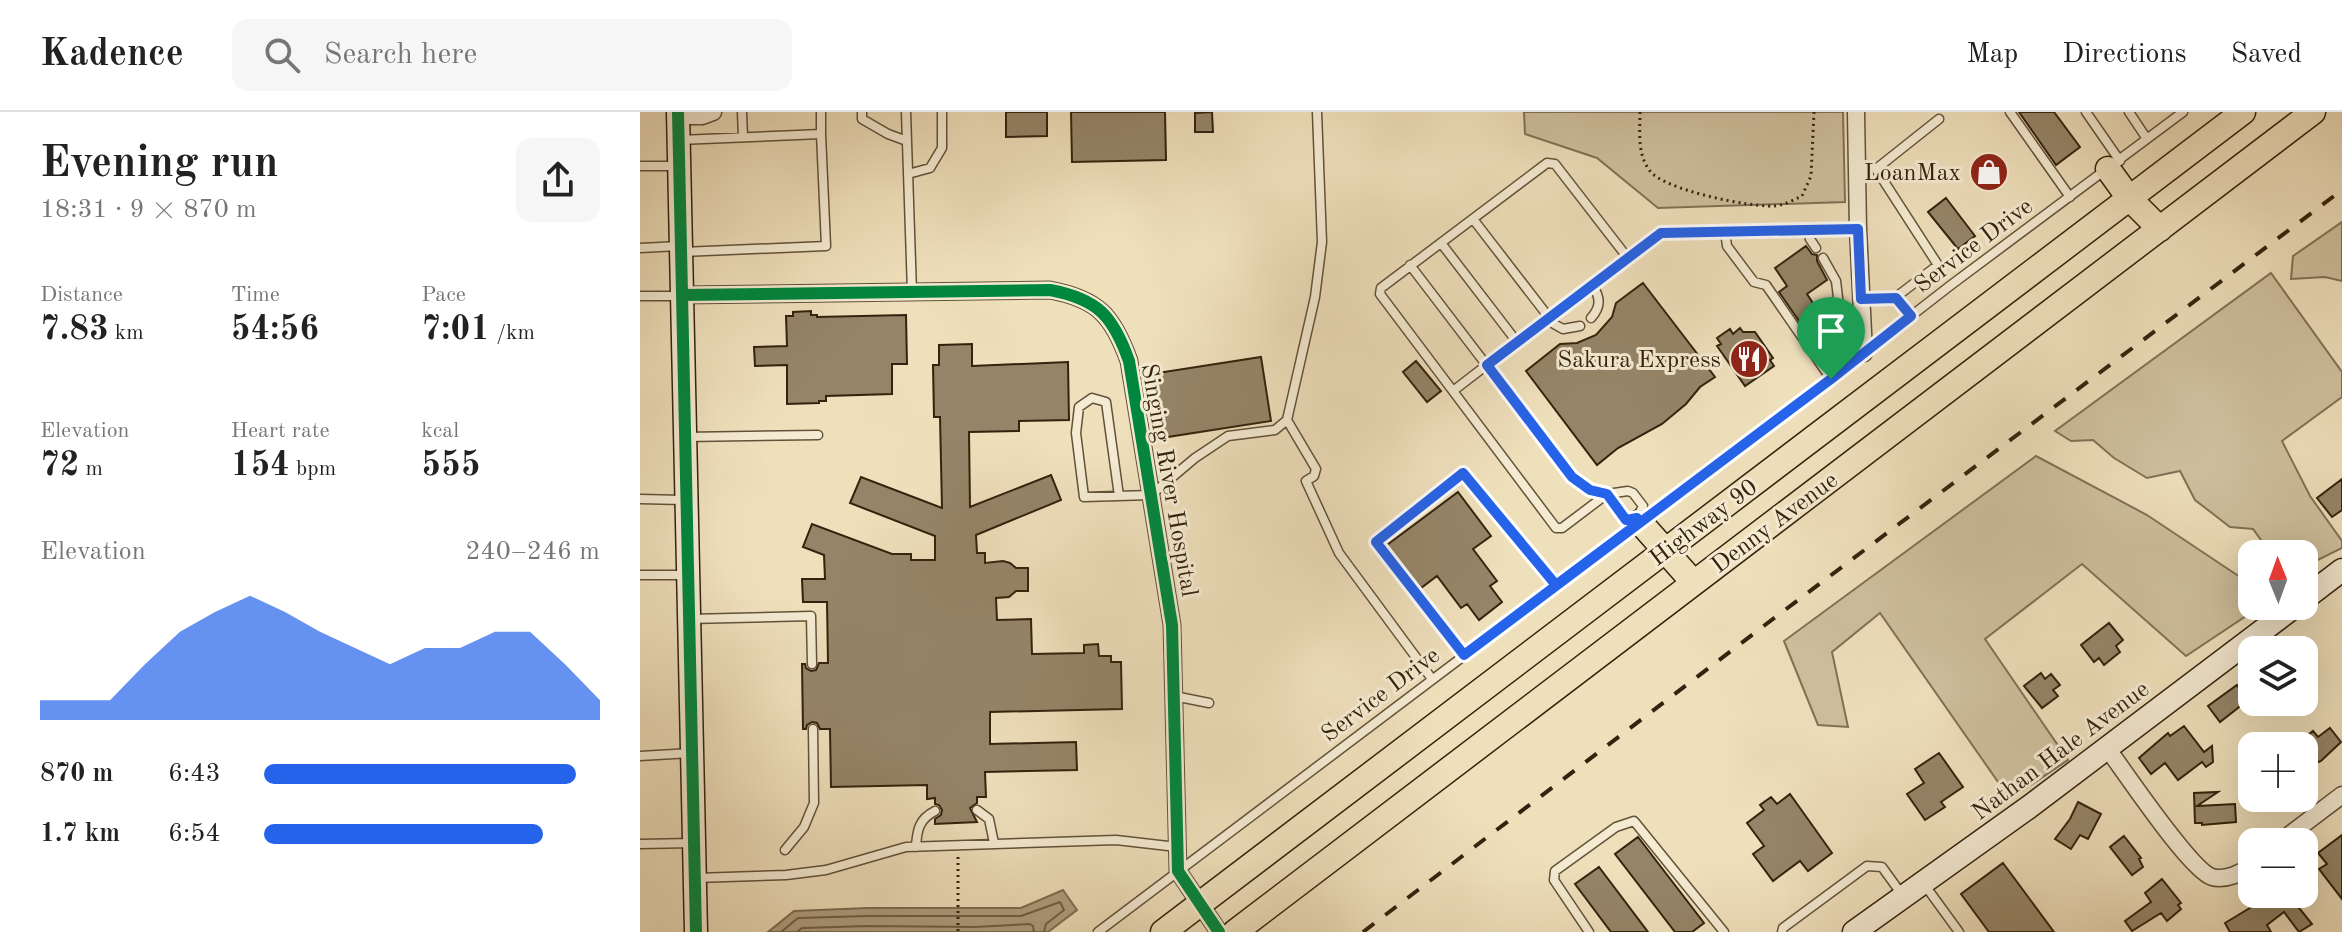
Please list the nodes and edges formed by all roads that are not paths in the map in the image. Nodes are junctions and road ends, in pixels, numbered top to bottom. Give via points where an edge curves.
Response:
1 (713, 112) edge
2 (742, 112) edge
3 (821, 112) edge
4 (862, 112) edge
5 (906, 112) edge
6 (942, 112) edge
7 (1317, 112) edge
8 (1856, 112) edge
9 (2010, 112) edge
10 (2086, 112) edge
11 (2129, 112) edge
12 (2183, 112) edge
13 (2243, 112) edge
14 (2313, 112) edge
15 (678, 114) edge
16 (1939, 119) dead end
17 (821, 134) junction
18 (743, 137) junction
19 (2147, 139) junction
20 (679, 140) junction
21 (907, 141) junction
22 (1857, 165) junction
23 (2114, 165) junction
24 (640, 166) edge
25 (679, 166) junction
26 (1876, 169) junction
27 (908, 174) junction
28 (2070, 197) junction
29 (2129, 198) junction
30 (1473, 219) junction
31 (1858, 229) junction
32 (2160, 229) junction
33 (1808, 230) junction
34 (1725, 231) junction
35 (1441, 243) junction
36 (640, 248) edge
37 (1816, 248) dead end
38 (681, 249) junction
39 (1627, 257) junction
40 (1823, 258) dead end
41 (1410, 265) junction
42 (1592, 284) junction
43 (912, 292) junction
44 (682, 295) junction
45 (640, 296) edge
46 (1896, 298) junction
47 (1861, 299) junction
48 (1911, 316) junction
49 (1549, 318) junction
50 (1591, 318) dead end
51 (1580, 326) dead end
52 (1517, 342) junction
53 (1858, 358) junction
54 (1487, 365) junction
55 (1831, 379) junction
56 (1453, 391) junction
57 (1287, 420) junction
58 (818, 435) dead end
59 (684, 437) junction
60 (1607, 494) junction
61 (1151, 495) junction
62 (1119, 496) junction
63 (640, 499) edge
64 (686, 500) junction
65 (1638, 520) junction
66 (1665, 550) junction
67 (2342, 570) edge
68 (640, 575) edge
69 (687, 575) junction
70 (1693, 582) junction
71 (1556, 585) junction
72 (2318, 588) edge
73 (688, 619) junction
74 (2276, 620) edge
75 (1464, 655) junction
76 (812, 664) dead end
77 (1432, 679) junction
78 (1174, 696) junction
79 (1209, 703) dead end
80 (813, 729) dead end
81 (2107, 748) junction
82 (692, 753) junction
83 (640, 756) edge
84 (2337, 799) edge
85 (977, 810) dead end
86 (935, 811) dead end
87 (2299, 828) edge
88 (694, 843) junction
89 (994, 843) junction
90 (640, 844) edge
91 (916, 847) junction
92 (1177, 847) junction
93 (785, 850) dead end
94 (1178, 871) junction
95 (2238, 872) edge
96 (695, 878) junction
97 (1923, 883) junction
98 (1903, 897) junction
99 (1200, 904) junction
100 (696, 932) edge
101 (1098, 932) edge
102 (1163, 932) edge
103 (1219, 932) edge
104 (1235, 932) edge
105 (1589, 932) edge
106 (1724, 932) edge
107 (1782, 932) edge
108 (1854, 932) edge
109 (1959, 932) edge

1 - 15 street
2 - 18 lane
3 - 17 lane
4 - 21 lane via 862,119
5 - 21 lane
6 - 27 lane via 942,148 930,168
7 - 57 lane via 1322,242
8 - 22 street
9 - 28 lane
10 - 23 lane
11 - 19 lane
12 - 19 lane, Service Drive
13 - 29 main road, Highway 90
14 - 32 main road, Denny Avenue
15 - 20 street
16 - 26 lane
17 - 18 lane
17 - 38 lane via 826,246
18 - 20 lane
19 - 23 lane, Service Drive
20 - 25 street
21 - 27 lane
22 - 26 lane
22 - 31 street
23 - 28 lane, Service Drive
23 - 29 main road
24 - 25 lane
25 - 38 street
26 - 46 lane via 1938,265
27 - 43 lane
28 - 48 lane, Service Drive
29 - 32 main road
29 - 66 main road, Highway 90
30 - 35 lane
30 - 39 lane via 1551,162
30 - 49 lane
31 - 33 lane
31 - 47 street
32 - 70 main road, Denny Avenue
33 - 34 lane
33 - 37 lane
34 - 39 lane via 1661,233
34 - 55 lane via 1727,246 1754,282 1766,285
35 - 41 lane
35 - 52 lane
36 - 38 lane
38 - 44 street
39 - 42 lane
40 - 53 lane via 1836,281 1843,339
41 - 54 lane
41 - 56 lane via 1380,294
42 - 49 lane
42 - 50 lane via 1599,307
43 - 44 street, Singing River Hospital
43 - 61 street, Singing River Hospital via 1050,290 1073,294 1101,311 1120,336 1129,361
44 - 45 lane
44 - 59 street
46 - 47 lane
46 - 48 lane
47 - 53 street
48 - 53 lane, Service Drive
49 - 51 lane via 1563,329
49 - 52 lane
52 - 54 lane
53 - 55 lane, Service Drive
54 - 56 lane
54 - 60 lane via 1572,477
55 - 65 lane, Service Drive
56 - 60 lane via 1556,528
57 - 61 lane via 1275,430 1228,436
57 - 77 lane via 1316,469 1306,481 1339,553
58 - 59 lane
59 - 64 street
60 - 65 lane via 1626,520
60 - 65 lane via 1633,493 1643,506
61 - 62 lane
61 - 78 street, Singing River Hospital via 1172,625
62 - 62 lane via 1084,497 1076,433 1079,407 1092,398 1106,402
63 - 64 lane
64 - 69 street
65 - 66 main road
65 - 71 lane, Service Drive
66 - 70 main road
66 - 99 main road, Highway 90
67 - 72 street
68 - 69 lane
69 - 73 street
70 - 104 main road, Denny Avenue
71 - 75 lane, Service Drive
71 - 75 lane via 1463,473 1376,542
73 - 76 lane via 811,616
73 - 82 street
74 - 81 street, Nathan Hale Avenue
75 - 77 lane, Service Drive
77 - 94 lane, Service Drive
78 - 79 lane
78 - 92 street, Singing River Hospital
80 - 93 lane via 813,808
81 - 95 street via 2205,874 2223,879
81 - 97 street, Nathan Hale Avenue
82 - 83 lane
82 - 88 street
84 - 87 street
85 - 89 lane via 989,819
86 - 91 lane via 920,823
88 - 90 lane
88 - 96 street
89 - 91 lane
89 - 92 lane via 1116,840
91 - 96 lane via 826,870
92 - 94 street, Singing River Hospital
94 - 99 street
94 - 101 lane, Service Drive
96 - 100 street
97 - 98 street, Nathan Hale Avenue
97 - 109 lane
98 - 107 lane via 1882,867 1867,866
98 - 108 street, Nathan Hale Avenue
99 - 102 main road, Highway 90
99 - 103 street
105 - 106 lane via 1554,880 1555,871 1616,827 1634,821

